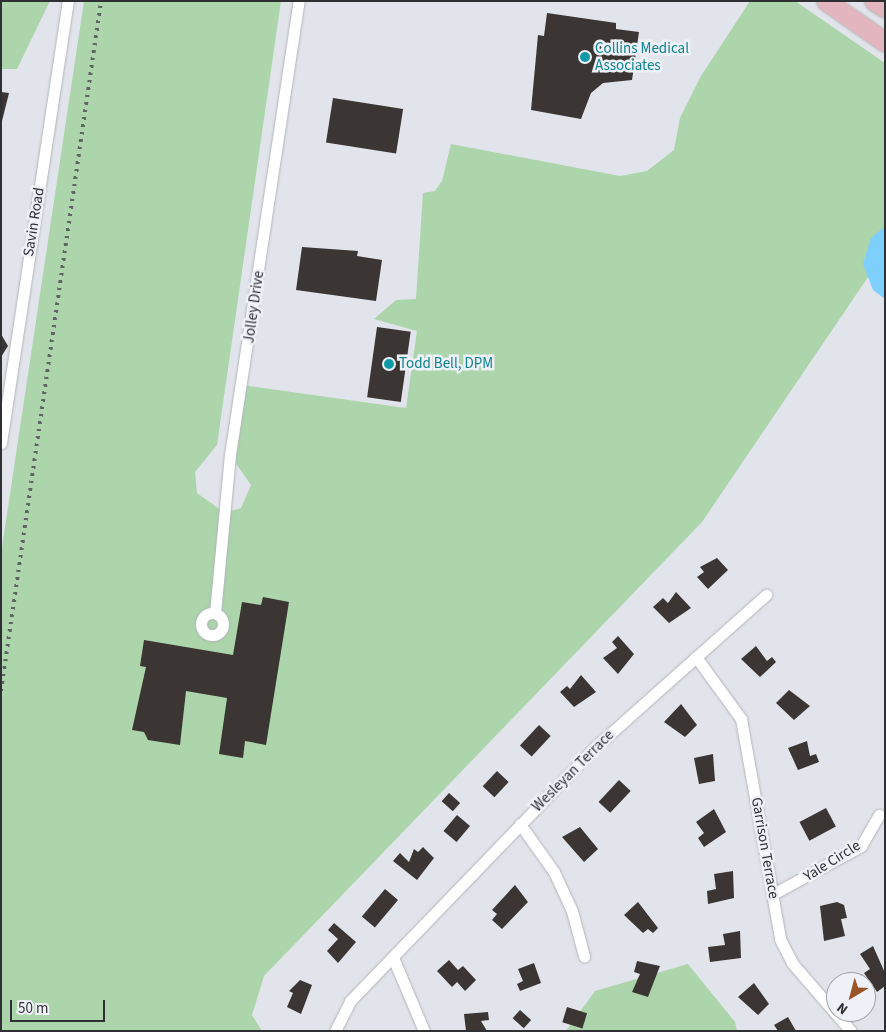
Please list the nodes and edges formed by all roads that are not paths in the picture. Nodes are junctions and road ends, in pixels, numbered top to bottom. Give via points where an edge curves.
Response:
1 (68, 1) edge
2 (298, 1) edge
3 (826, 1) edge
4 (874, 1) edge
5 (885, 8) edge
6 (885, 42) edge
7 (1, 443) edge
8 (766, 595) dead end
9 (214, 613) dead end
10 (696, 657) junction
11 (879, 815) dead end
12 (520, 824) junction
13 (773, 894) junction
14 (584, 956) dead end
15 (394, 960) junction
16 (335, 1031) edge
17 (424, 1031) edge
18 (851, 1031) edge

1 - 7 street, Savin Road
2 - 9 street, Jolley Drive via 230,455
3 - 6 main road
4 - 5 main road
8 - 10 street, Wesleyan Terrace
10 - 12 street, Wesleyan Terrace via 593,749
10 - 13 street, Garrison Terrace via 741,719
11 - 13 street, Yale Circle via 861,846
12 - 14 street via 554,872 572,911
12 - 15 street, Wesleyan Terrace
13 - 18 street, Garrison Terrace via 780,939 792,963
15 - 16 street, Wesleyan Terrace via 350,1001
15 - 17 street

